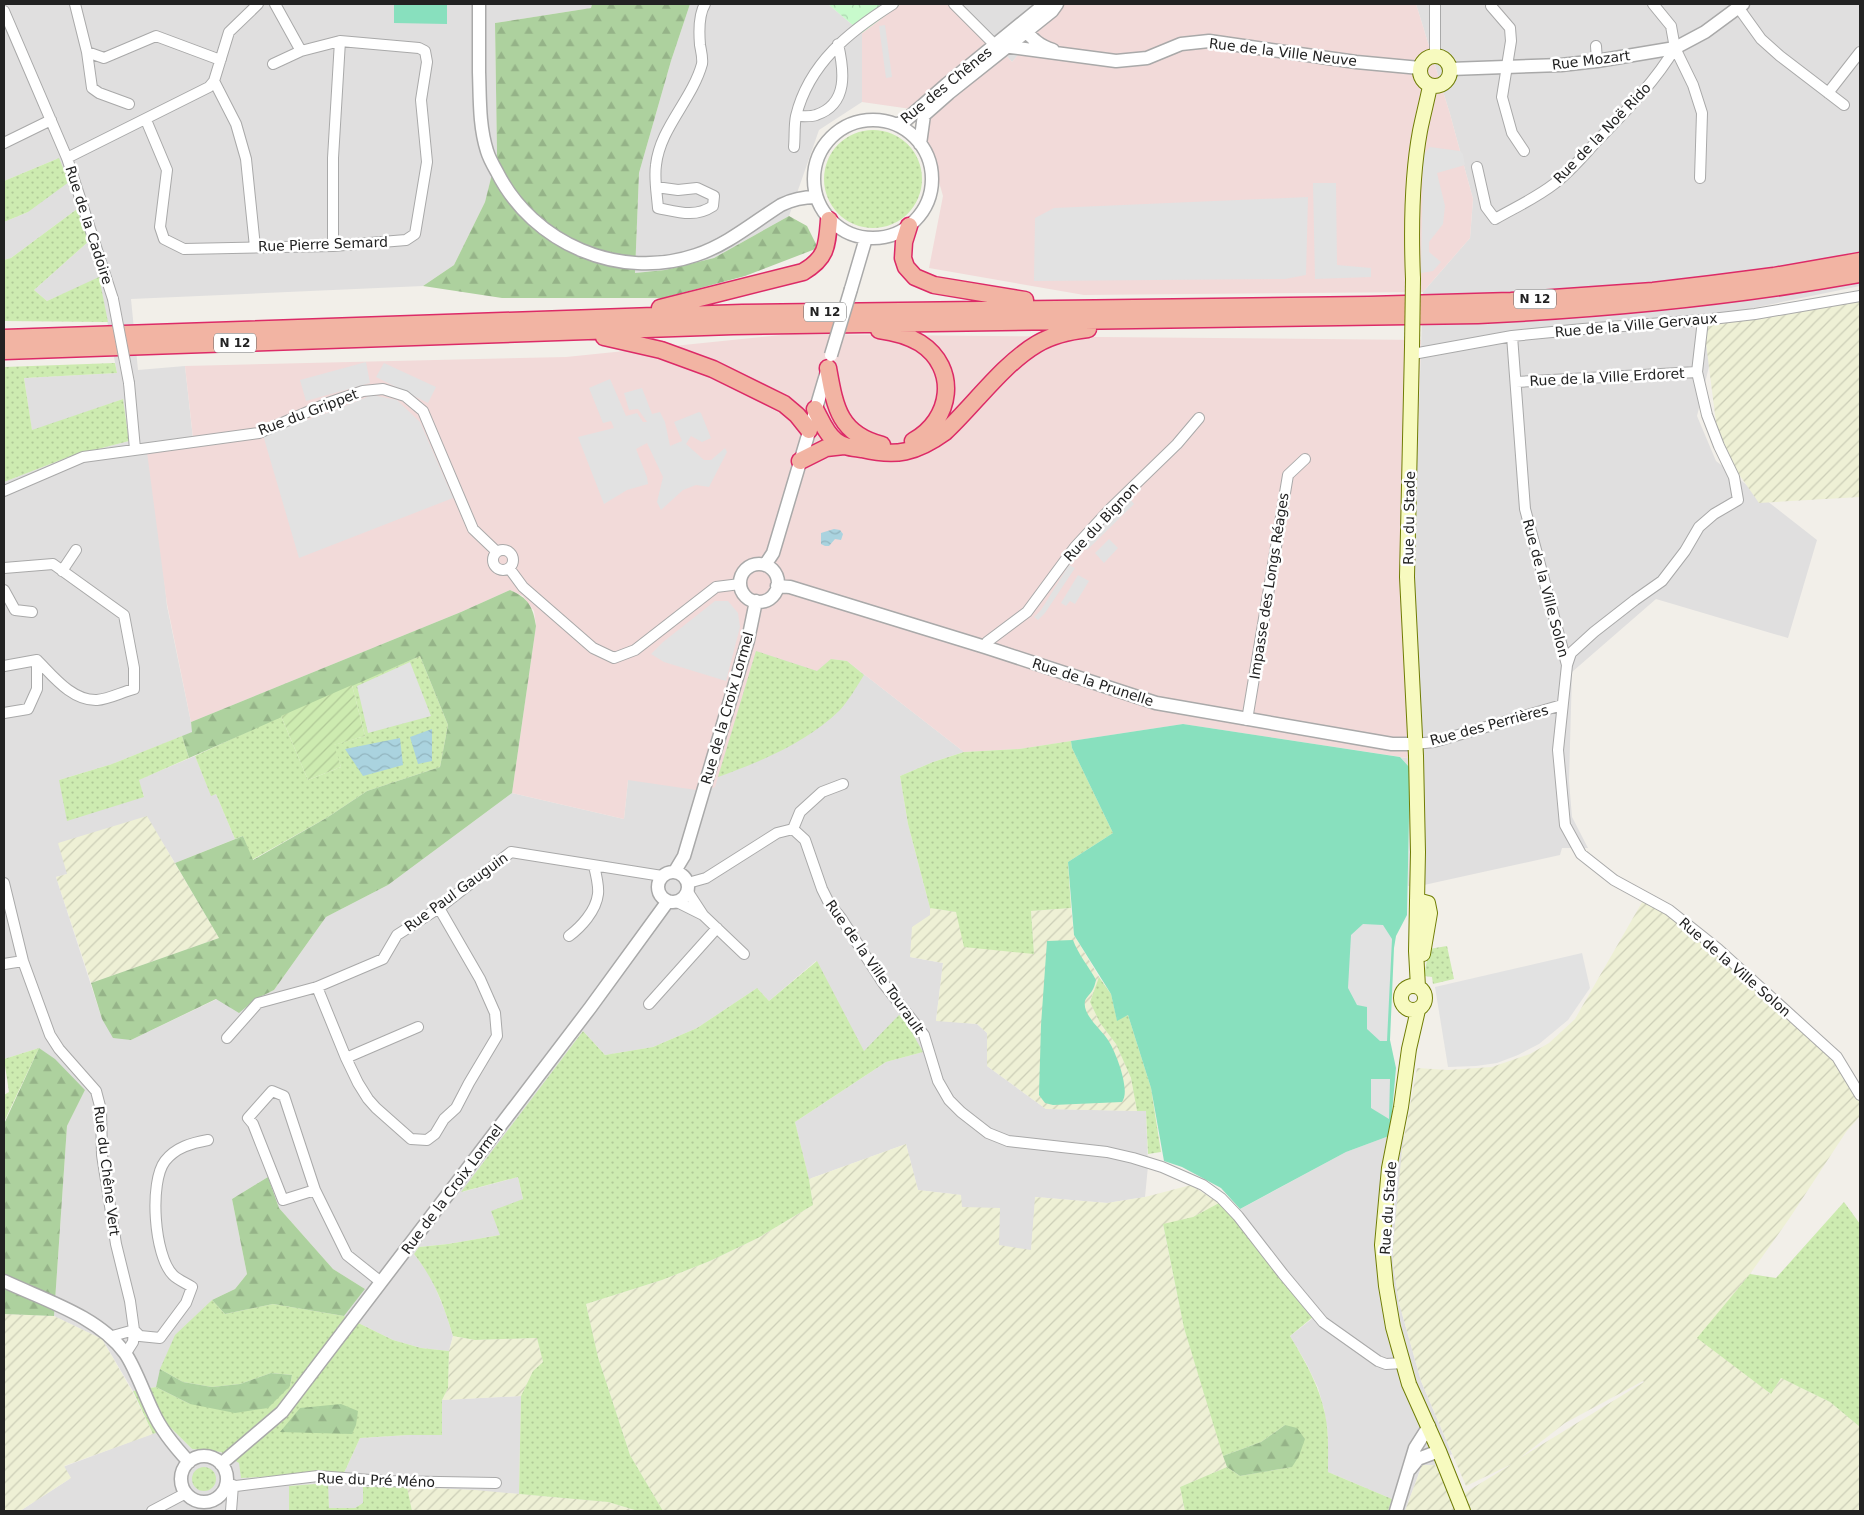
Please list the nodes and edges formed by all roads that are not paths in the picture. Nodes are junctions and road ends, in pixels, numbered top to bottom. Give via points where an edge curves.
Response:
1 (75, 4) edge
2 (258, 4) edge
3 (275, 4) edge
4 (479, 4) edge
5 (705, 4) edge
6 (893, 4) edge
7 (954, 4) edge
8 (1045, 4) edge
9 (1057, 4) edge
10 (1435, 4) edge
11 (1654, 4) edge
12 (1491, 6) dead end
13 (1741, 6) edge
14 (4, 11) edge
15 (1021, 30) junction
16 (340, 41) junction
17 (838, 44) junction
18 (995, 45) junction
19 (1596, 46) dead end
20 (1008, 47) junction
21 (1675, 48) junction
22 (301, 51) junction
23 (87, 52) junction
24 (1860, 52) edge
25 (1060, 53) junction
26 (1435, 56) junction
27 (221, 59) junction
28 (1597, 61) junction
29 (273, 64) dead end
30 (1420, 68) junction
31 (1506, 68) junction
32 (1450, 70) junction
33 (214, 81) junction
34 (1430, 86) junction
35 (957, 87) junction
36 (1828, 93) junction
37 (129, 104) dead end
38 (1844, 105) dead end
39 (796, 116) junction
40 (51, 120) junction
41 (146, 120) junction
42 (897, 125) junction
43 (4, 143) edge
44 (920, 144) junction
45 (794, 147) dead end
46 (1524, 151) dead end
47 (67, 158) junction
48 (1477, 167) dead end
49 (1700, 178) dead end
50 (656, 187) junction
51 (816, 197) junction
52 (830, 220) junction
53 (909, 226) junction
54 (866, 238) junction
55 (333, 246) junction
56 (255, 247) junction
57 (1860, 261) edge
58 (1860, 274) edge
59 (1860, 296) edge
60 (1061, 308) junction
61 (1154, 320) junction
62 (1703, 320) junction
63 (861, 323) junction
64 (584, 324) junction
65 (512, 327) junction
66 (1512, 336) junction
67 (4, 338) edge
68 (1412, 350) junction
69 (4, 351) edge
70 (830, 361) junction
71 (1697, 372) junction
72 (1516, 382) junction
73 (815, 409) junction
74 (1200, 418) dead end
75 (809, 430) junction
76 (844, 446) junction
77 (135, 449) junction
78 (1305, 459) dead end
79 (800, 461) junction
80 (4, 491) edge
81 (76, 550) dead end
82 (765, 565) junction
83 (4, 568) edge
84 (62, 571) junction
85 (736, 584) junction
86 (778, 586) junction
87 (4, 590) edge
88 (756, 601) junction
89 (32, 612) dead end
90 (985, 647) junction
91 (37, 660) junction
92 (1567, 665) junction
93 (4, 666) edge
94 (1562, 705) junction
95 (4, 713) edge
96 (1247, 720) junction
97 (1415, 744) junction
98 (843, 784) dead end
99 (793, 829) junction
100 (594, 866) junction
101 (675, 871) junction
102 (662, 876) junction
103 (4, 883) edge
104 (688, 888) junction
105 (673, 901) junction
106 (1423, 901) junction
107 (439, 908) junction
108 (703, 915) junction
109 (717, 928) junction
110 (569, 936) dead end
111 (1416, 951) junction
112 (744, 954) dead end
113 (20, 962) junction
114 (4, 964) edge
115 (4, 970) edge
116 (1417, 971) junction
117 (317, 987) junction
118 (1412, 987) junction
119 (649, 1004) dead end
120 (1412, 1009) junction
121 (418, 1027) dead end
122 (227, 1038) dead end
123 (346, 1058) junction
124 (1860, 1095) edge
125 (208, 1140) dead end
126 (315, 1190) junction
127 (4, 1281) edge
128 (381, 1282) junction
129 (134, 1330) junction
130 (109, 1337) junction
131 (126, 1354) junction
132 (1403, 1362) junction
133 (1429, 1426) junction
134 (1439, 1451) junction
135 (189, 1462) junction
136 (221, 1464) junction
137 (1407, 1473) junction
138 (496, 1483) dead end
139 (230, 1484) junction
140 (186, 1493) junction
141 (206, 1506) edge
142 (152, 1511) edge
143 (231, 1511) edge
144 (1396, 1511) edge
145 (1463, 1511) edge

1 - 23 street
2 - 27 street via 229,32
3 - 22 street
4 - 51 street via 480,116 487,152 518,205 546,231 580,250 624,263 675,261 714,248 793,199
5 - 50 street via 700,43 703,62 663,142 656,165
6 - 17 street
7 - 18 street
8 - 15 street, Rue des Chênes
9 - 15 street, Rue des Chênes via 1052,11
10 - 26 street
11 - 21 street via 1671,26
12 - 31 street via 1510,28
13 - 21 street via 1705,32
13 - 36 street via 1761,39
14 - 40 street, Rue de la Cadoire
15 - 18 street, Rue des Chênes
15 - 20 street, Rue des Chênes
15 - 25 street, Rue de la Ville Neuve via 1043,47
16 - 22 street, Rue Pierre Semard
16 - 55 street via 333,158
16 - 55 street, Rue Pierre Semard via 425,51 427,62 421,100 427,162 415,234 406,240
17 - 39 street via 808,85
17 - 39 street via 843,86 838,98 816,115
18 - 20 street, Rue des Chênes
18 - 35 street via 995,52 962,78
18 - 42 street, Rue des Chênes
19 - 28 street
20 - 25 street, Rue de la Ville Neuve
20 - 35 street, Rue des Chênes
21 - 28 street, Rue Mozart
21 - 48 street, Rue de la Noë Rido via 1664,67 1570,170 1553,185 1495,220 1486,207
21 - 49 street via 1702,113
22 - 29 street, Rue Pierre Semard
23 - 27 street via 104,58 156,36
23 - 37 street via 92,88
24 - 36 street
25 - 30 street, Rue de la Ville Neuve via 1116,61 1147,58 1181,44 1209,41
26 - 30 main road via 1425,59
26 - 32 main road via 1447,61
27 - 33 street
28 - 31 street, Rue Mozart
30 - 34 main road via 1420,77
31 - 32 street, Rue Mozart
31 - 46 street via 1502,97 1512,133
32 - 34 main road via 1444,83
33 - 41 street via 209,87
33 - 56 street via 236,124 246,159
34 - 68 main road, Rue du Stade, bridge via 1413,187
35 - 44 street, Rue des Chênes via 924,115
36 - 38 street
39 - 45 street
40 - 43 street
40 - 47 street, Rue de la Cadoire
41 - 47 street
41 - 56 street, Rue Pierre Semard via 167,170 160,227 164,239 184,249
42 - 44 street
42 - 51 street via 861,121 832,136 816,164
44 - 53 street via 929,162 931,186 928,201
47 - 77 street, Rue de la Cadoire, bridge via 113,299 129,383
50 - 50 street via 658,208 703,213 713,206 714,196 697,188
51 - 52 street
52 - 54 street via 840,229
52 - 64 highway via 827,247 816,264 804,272 672,306 615,311
53 - 54 street via 882,238
53 - 60 highway via 903,258 915,278 934,285 1042,302
54 - 70 street, bridge
55 - 56 street, Rue Pierre Semard
57 - 60 highway, N 12 via 1654,291 1520,300
58 - 61 highway, N 12 via 1707,298 1563,311
59 - 62 street, Rue de la Ville Gervaux
60 - 64 highway, N 12 via 742,313
61 - 63 highway, N 12
61 - 76 highway via 1068,332 1038,343 1013,362 945,432 920,448 893,454
62 - 66 street, Rue de la Ville Gervaux
62 - 71 street, Rue de la Ville Erdoret
63 - 64 highway, N 12
63 - 70 highway via 910,337 936,358 946,392 942,413 936,422 907,444 882,446 862,439 846,426 838,413 833,399
64 - 65 highway, N 12
64 - 75 highway via 713,369 784,404
65 - 67 highway, N 12
65 - 69 highway, N 12
66 - 68 street, Rue de la Ville Gervaux
66 - 72 street, Rue de la Ville Solon
68 - 97 main road, Rue du Stade via 1407,577
70 - 73 street
71 - 72 street, Rue de la Ville Erdoret
71 - 92 street, Rue de la Ville Erdoret via 1707,415 1734,477 1738,500 1699,527 1662,581 1594,632 1571,653
72 - 92 street, Rue de la Ville Solon via 1525,509
73 - 75 street
73 - 76 highway via 827,432
74 - 90 street, Rue du Bignon via 1075,547 1027,612 987,642
75 - 79 street
76 - 79 highway via 826,448
77 - 80 street, Rue du Grippet via 83,457
77 - 85 street, Rue du Grippet via 259,433 328,403 363,391 383,389 405,396 423,411 473,530 496,551 494,565 501,570 509,568 523,588 592,648 614,658 635,650 716,587
78 - 96 street, Impasse des Longs Réages via 1288,475
79 - 82 street via 773,553
81 - 84 street
82 - 85 street via 748,568
82 - 86 street via 775,573
83 - 84 street via 53,564
84 - 91 street via 124,615 134,668 134,689 97,700 79,698
85 - 88 street via 745,595
86 - 88 street via 772,596
86 - 90 street, Rue de la Prunelle
87 - 89 street via 15,610
88 - 101 street, Rue de la Croix Lormel via 748,640 684,856
90 - 96 street, Rue de la Prunelle via 1156,703
91 - 93 street
91 - 95 street via 37,690 28,709
92 - 94 street, Rue de la Ville Solon
94 - 97 street, Rue des Perrières via 1434,742
94 - 124 street, Rue de la Ville Solon via 1558,750 1565,825 1581,854 1614,880 1669,910 1718,949 1837,1057
96 - 97 street, Rue de la Prunelle via 1392,744
97 - 106 main road, Rue du Stade
98 - 99 street via 822,792 800,812
99 - 104 street via 777,833
99 - 132 street, Rue de la Ville Tourault via 805,840 829,903 883,983 924,1035 938,1081 961,1112 988,1133 1008,1141 1107,1152 1162,1167 1203,1184 1238,1216 1323,1322 1378,1361 1386,1364
100 - 102 street, Rue Paul Gauguin
100 - 107 street, Rue Paul Gauguin via 511,852
100 - 110 street via 598,894 580,927
101 - 102 street
101 - 104 street via 684,875
102 - 105 street via 658,890 664,899
103 - 113 street, Rue du Chêne Vert
104 - 105 street via 685,896
104 - 108 street
105 - 108 street
105 - 128 street, Rue de la Croix Lormel
106 - 111 main road, Rue du Stade
106 - 116 main road via 1430,912 1423,956
107 - 117 street, Rue Paul Gauguin via 397,935 383,959
107 - 123 street via 479,975 496,1013 497,1036 456,1108 427,1140 411,1139 368,1099
108 - 109 street
109 - 112 street
109 - 119 street
111 - 116 main road, Rue du Stade
111 - 118 main road, Rue du Stade
113 - 114 street
113 - 115 street
113 - 129 street, Rue du Chêne Vert via 50,1035 96,1091 116,1244
116 - 118 main road, Rue du Stade
117 - 122 street, Rue Paul Gauguin via 258,1003
117 - 123 street
118 - 120 main road, Rue du Stade via 1403,991 1400,999
118 - 120 main road, Rue du Stade via 1421,989 1425,996 1424,1004
120 - 132 main road, Rue du Stade via 1401,1107 1389,1168 1382,1245 1386,1286
121 - 123 street
125 - 129 street via 193,1142 177,1150 164,1162 157,1183 156,1230 162,1258 173,1275 192,1287 186,1303 160,1338 140,1336
126 - 126 street via 284,1096 272,1091 248,1118 283,1200
126 - 128 street via 347,1255
127 - 130 street via 90,1320
128 - 136 street, Rue de la Croix Lormel via 282,1412
129 - 130 street
129 - 131 street, Rue du Chêne Vert via 133,1342
130 - 131 street
131 - 135 street via 159,1423
132 - 133 main road, Rue du Stade via 1409,1384
133 - 134 main road, Rue du Stade
133 - 137 street via 1414,1448
134 - 137 street via 1418,1459
134 - 145 main road, Rue du Stade
135 - 136 street via 203,1456
135 - 140 street via 181,1480
136 - 139 street
137 - 144 street
138 - 139 street, Rue du Pré Méno via 318,1476
139 - 141 street
139 - 143 street
140 - 141 street
140 - 142 street

